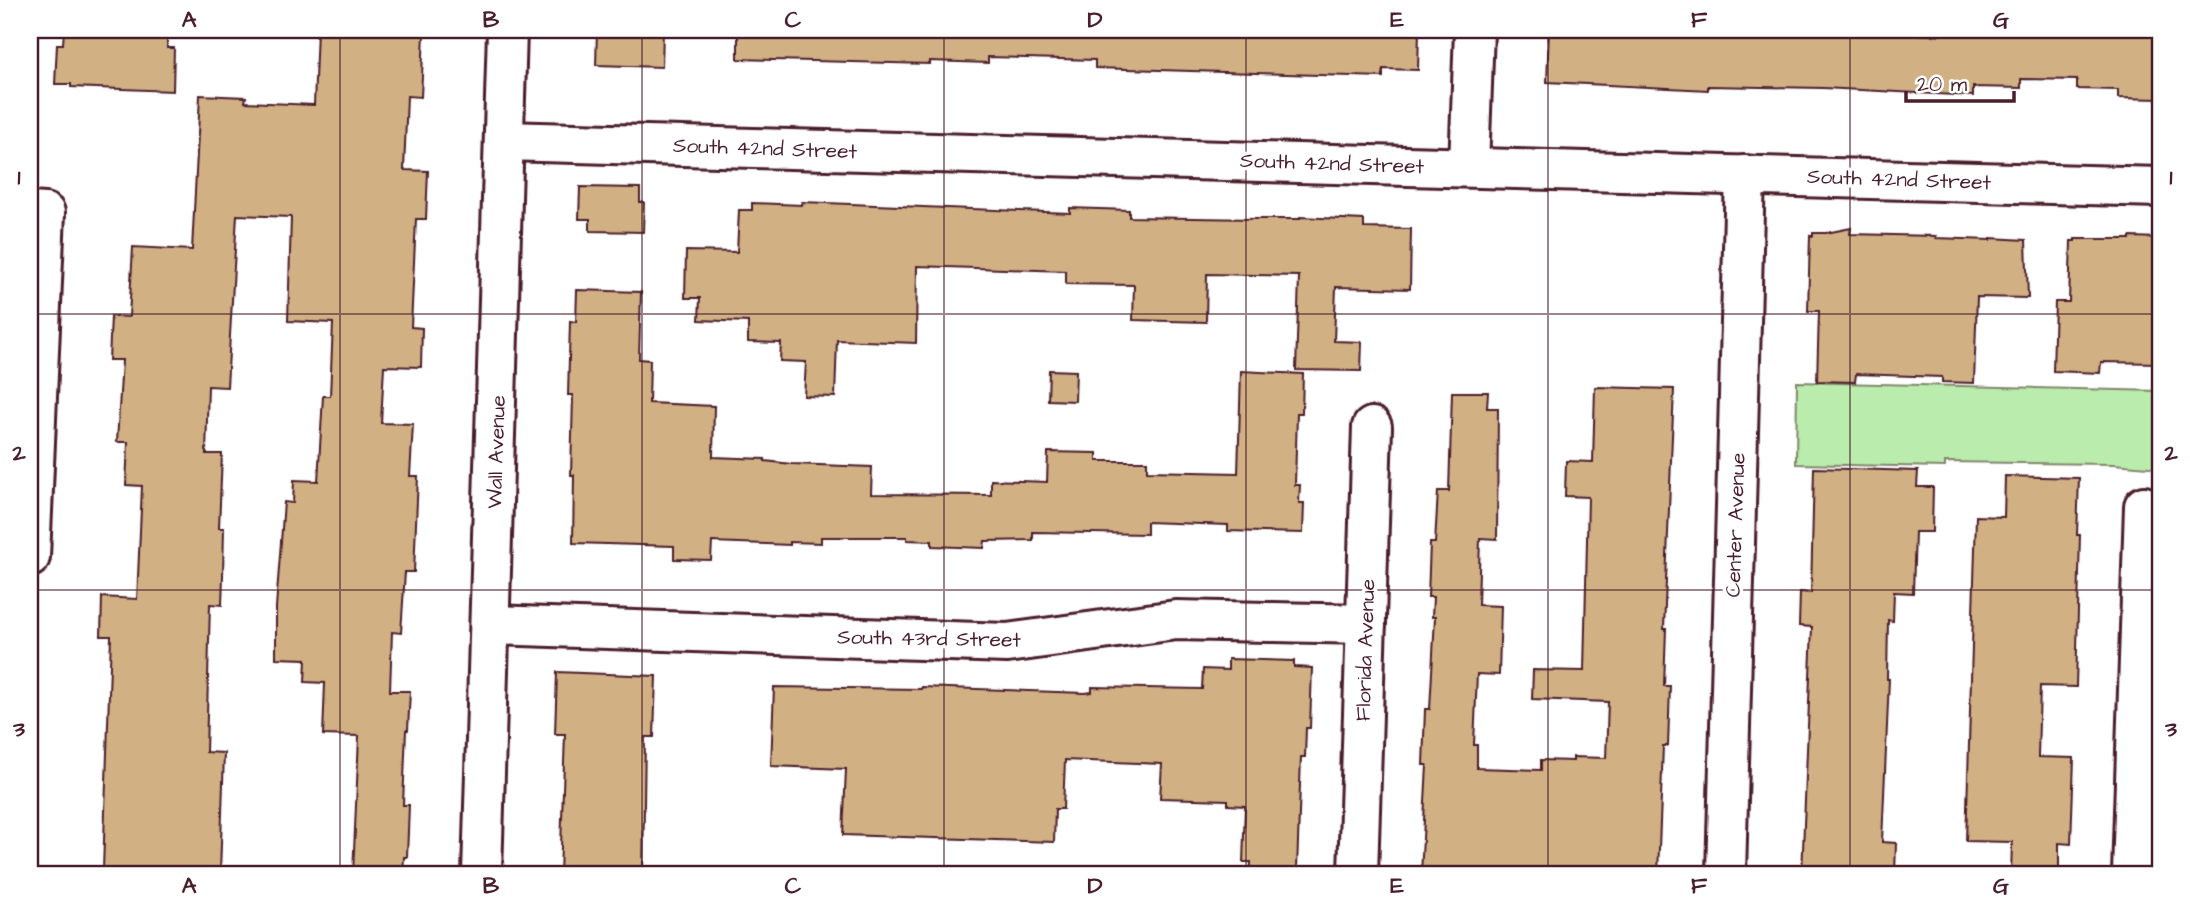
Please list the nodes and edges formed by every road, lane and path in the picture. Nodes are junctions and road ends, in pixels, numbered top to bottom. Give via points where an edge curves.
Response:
1 (507, 30) edge
2 (1475, 30) edge
3 (504, 141) junction
4 (1469, 167) junction
5 (1745, 175) junction
6 (2160, 187) edge
7 (37, 212) edge
8 (1372, 427) dead end
9 (2144, 506) dead end
10 (30, 557) edge
11 (1366, 624) junction
12 (491, 625) junction
13 (482, 874) edge
14 (1358, 874) edge
15 (1726, 874) edge
16 (2132, 874) edge

1 - 3 street, Wall Avenue
2 - 4 street
3 - 4 street, South 42nd Street
3 - 12 street, Wall Avenue
4 - 5 street, South 42nd Street
5 - 6 street, South 42nd Street
5 - 15 street, Center Avenue
7 - 10 street
8 - 11 street, Florida Avenue
9 - 16 street
11 - 12 street, South 43rd Street via 1176,620 1007,643
11 - 14 street, Florida Avenue
12 - 13 street, Wall Avenue

